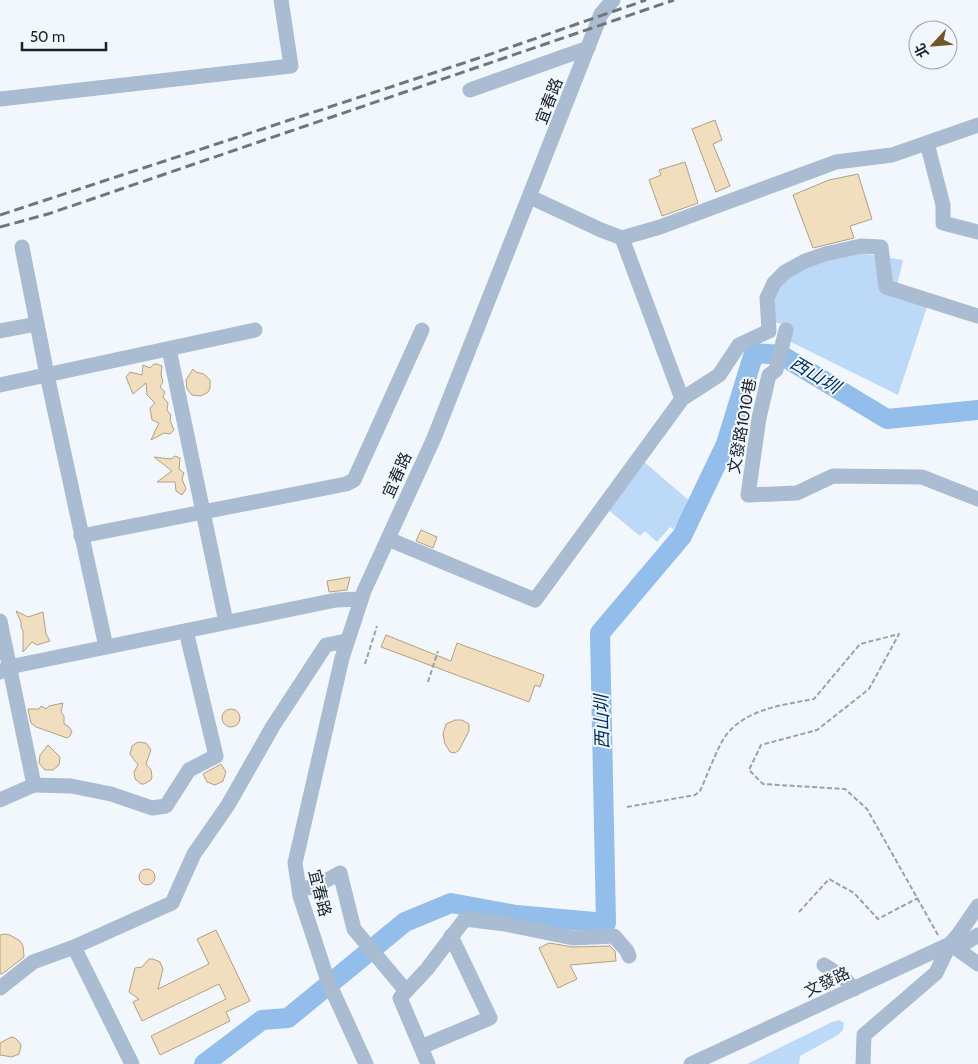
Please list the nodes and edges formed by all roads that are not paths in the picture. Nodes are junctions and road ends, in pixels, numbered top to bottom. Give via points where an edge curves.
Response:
1 (281, 0) edge
2 (613, 0) edge
3 (588, 48) junction
4 (470, 90) dead end
5 (0, 99) edge
6 (978, 125) edge
7 (927, 143) junction
8 (530, 197) junction
9 (978, 232) edge
10 (622, 238) junction
11 (22, 247) dead end
12 (978, 316) edge
13 (37, 324) junction
14 (255, 330) dead end
15 (422, 330) dead end
16 (786, 330) dead end
17 (0, 331) edge
18 (169, 349) junction
19 (46, 375) junction
20 (0, 385) edge
21 (682, 399) junction
22 (978, 499) edge
23 (204, 512) junction
24 (81, 536) junction
25 (388, 539) junction
26 (361, 599) junction
27 (0, 622) edge
28 (226, 622) junction
29 (186, 631) junction
30 (346, 641) junction
31 (106, 647) junction
32 (5, 670) edge
33 (34, 785) junction
34 (0, 800) edge
35 (299, 889) junction
36 (978, 906) edge
37 (451, 936) junction
38 (978, 936) edge
39 (950, 944) junction
40 (74, 948) junction
41 (629, 956) dead end
42 (978, 964) edge
43 (824, 965) dead end
44 (0, 988) edge
45 (854, 989) junction
46 (406, 990) junction
47 (421, 1047) junction
48 (132, 1064) edge
49 (366, 1064) edge
50 (428, 1064) edge
51 (691, 1064) edge
52 (863, 1064) edge

1 - 5 street via 292,66
2 - 3 street, 宜春路 via 601,14
3 - 4 street
3 - 8 street, 宜春路
6 - 7 street
7 - 9 street via 943,206 943,223
7 - 10 street via 892,155 836,162
8 - 10 street
8 - 25 street, 宜春路 via 434,438
10 - 21 street
11 - 13 street
12 - 21 street via 886,287 880,247 861,246 825,254 785,272 774,283 767,298 769,331 739,345 719,375
13 - 17 street
13 - 19 street
14 - 18 street
15 - 23 street via 354,480
16 - 22 street, 文發路1010巷 via 776,370 769,375 765,392 748,495 797,493 833,476 922,477
18 - 19 street
18 - 23 street
19 - 20 street
19 - 24 street
21 - 25 street via 534,600
23 - 24 street
23 - 28 street
24 - 31 street
25 - 26 street, 宜春路
26 - 28 street via 336,600
26 - 30 street, 宜春路
27 - 32 street
28 - 29 street
29 - 31 street
29 - 33 street via 216,756 189,770 166,806 152,808 111,794 71,786
30 - 35 street, 宜春路 via 295,863
30 - 40 street via 326,645 302,680 228,805 194,854 172,903
31 - 32 street
32 - 33 street
33 - 34 street
35 - 46 street via 314,887 340,874 354,928
35 - 49 street, 宜春路 via 328,981
36 - 39 street
37 - 41 street via 465,919 573,938 614,936
37 - 46 street via 427,969
37 - 47 street via 490,1018
38 - 39 street, 文發路 via 967,942
39 - 42 street
39 - 45 street, 文發路
39 - 52 street via 936,973 864,1035
40 - 44 street via 34,962
40 - 48 street
43 - 45 street
45 - 51 street, 文發路
46 - 47 street via 400,998
47 - 50 street

